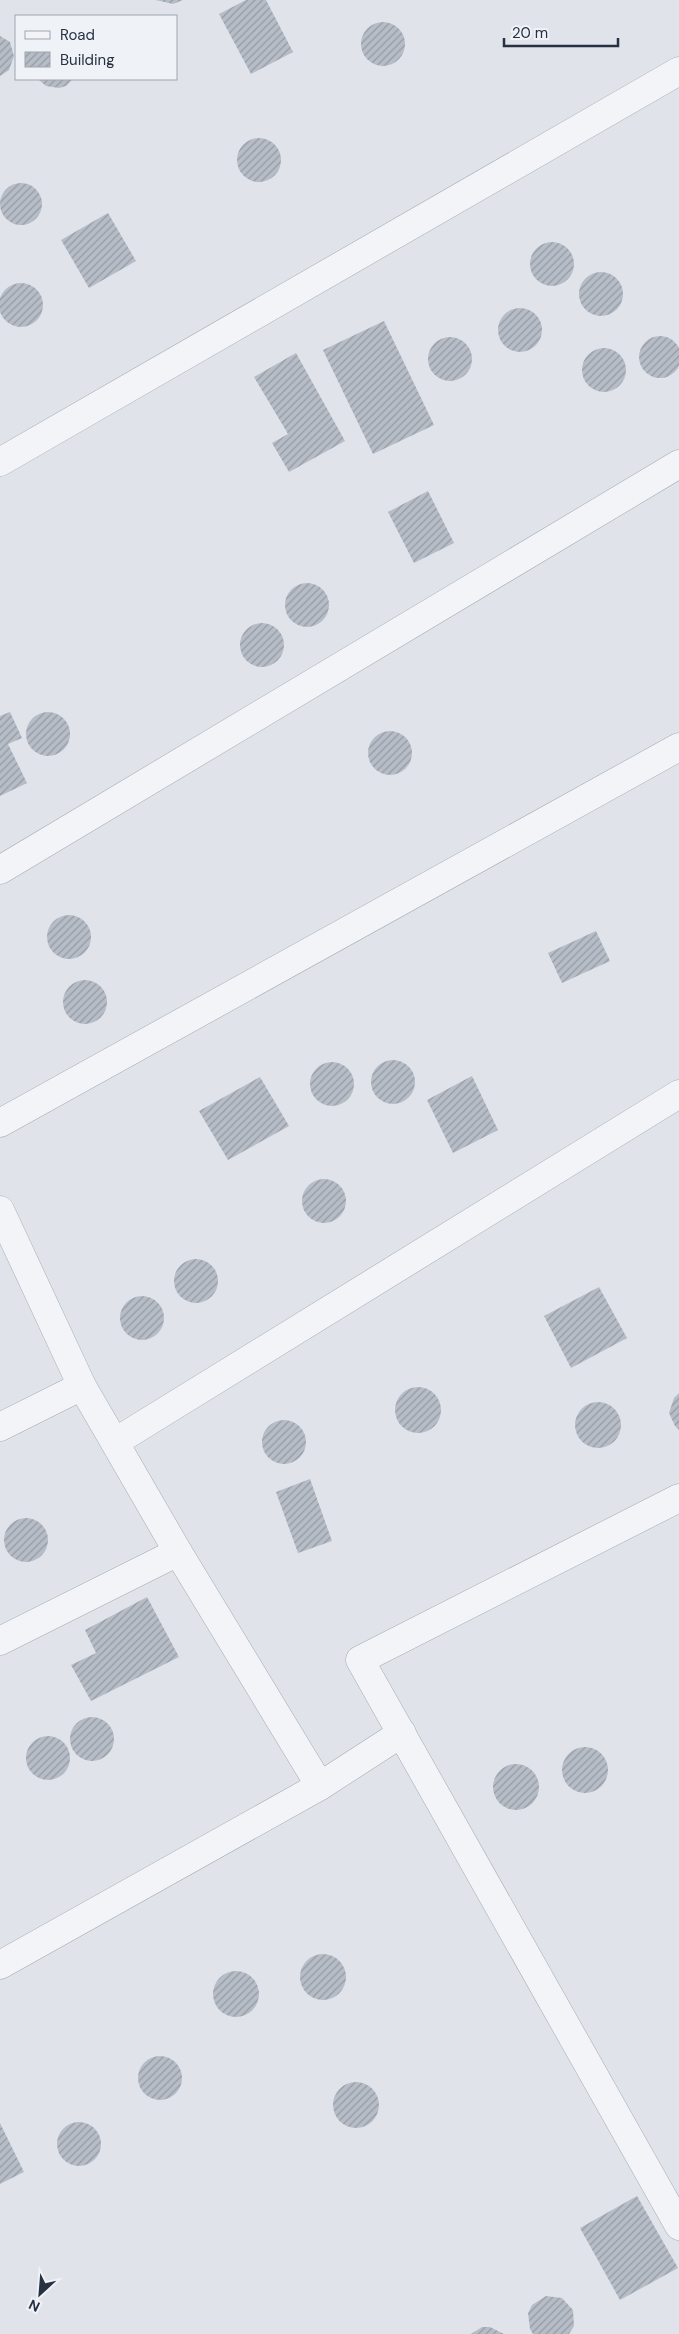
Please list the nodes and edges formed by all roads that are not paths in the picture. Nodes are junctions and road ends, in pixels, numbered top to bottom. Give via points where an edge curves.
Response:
1 (679, 71) edge
2 (0, 462) edge
3 (679, 464) edge
4 (679, 747) edge
5 (0, 870) edge
6 (679, 1094) edge
7 (0, 1123) edge
8 (0, 1210) edge
9 (82, 1386) junction
10 (0, 1427) edge
11 (115, 1442) junction
12 (679, 1498) edge
13 (178, 1552) junction
14 (0, 1641) edge
15 (402, 1732) junction
16 (320, 1786) junction
17 (0, 1965) edge
18 (679, 2226) edge

1 - 2 street
3 - 5 street
4 - 7 street
6 - 11 street
8 - 9 street
9 - 10 street
9 - 11 street
11 - 13 street
12 - 15 street via 360,1660
13 - 14 street
13 - 16 street
15 - 16 street
15 - 18 street
16 - 17 street

